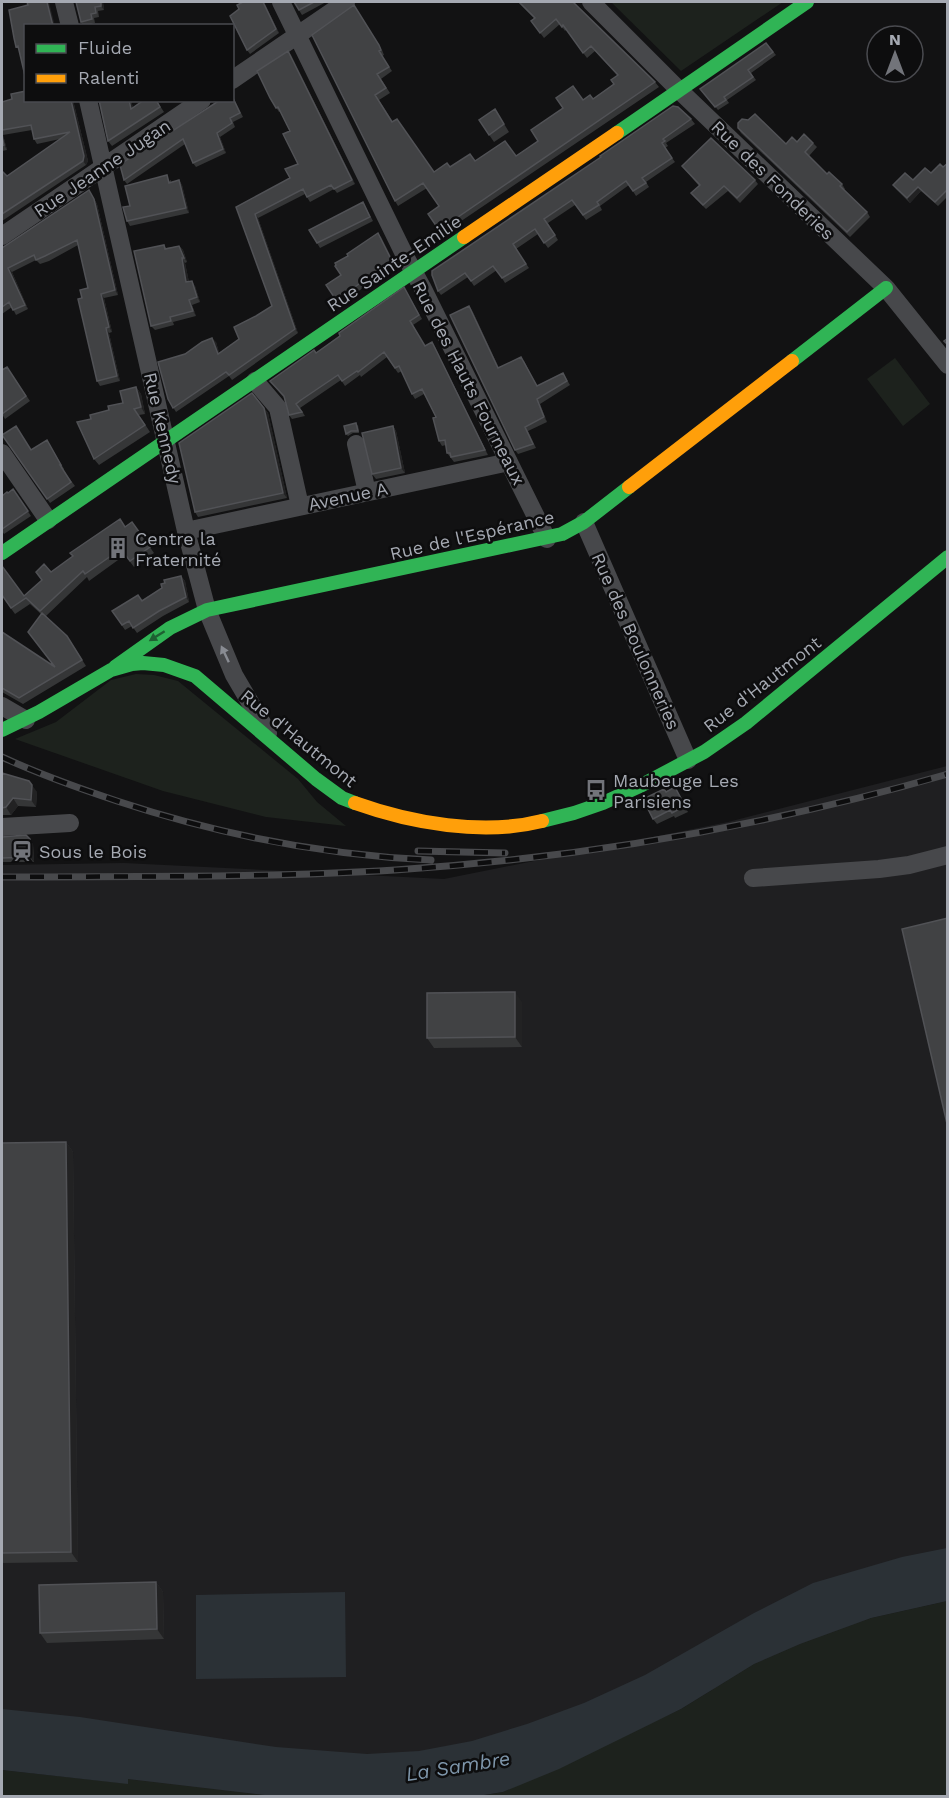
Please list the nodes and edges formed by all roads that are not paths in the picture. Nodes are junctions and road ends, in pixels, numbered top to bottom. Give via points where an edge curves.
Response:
1 (64, 2) edge
2 (281, 2) edge
3 (346, 2) edge
4 (591, 2) edge
5 (807, 2) edge
6 (70, 24) edge
7 (297, 35) junction
8 (234, 79) edge
9 (680, 91) junction
10 (88, 102) edge
11 (199, 102) edge
12 (102, 169) junction
13 (2, 236) edge
14 (413, 271) junction
15 (886, 288) junction
16 (948, 365) edge
17 (255, 381) junction
18 (166, 441) junction
19 (356, 444) dead end
20 (2, 453) edge
21 (509, 462) junction
22 (367, 492) junction
23 (300, 506) junction
24 (48, 520) junction
25 (584, 522) junction
26 (186, 531) junction
27 (548, 539) junction
28 (2, 553) edge
29 (948, 557) edge
30 (207, 610) junction
31 (112, 670) junction
32 (2, 706) edge
33 (26, 720) junction
34 (5, 728) edge
35 (273, 742) junction
36 (688, 760) junction
37 (70, 824) dead end
38 (2, 827) edge
39 (948, 855) edge
40 (753, 878) dead end

1 - 6 street
2 - 7 street, Rue des Hauts Fourneaux
3 - 7 street
4 - 9 street, Rue des Fonderies
5 - 9 street, Rue Sainte-Emilie
7 - 8 street
7 - 14 street, Rue des Hauts Fourneaux
9 - 14 street, Rue Sainte-Emilie
9 - 15 street, Rue des Fonderies
10 - 12 street, Rue Kennedy
11 - 12 street, Rue Jeanne Jugan
12 - 13 street, Rue Jeanne Jugan
12 - 18 street, Rue Kennedy
14 - 17 street, Rue Sainte-Emilie
14 - 21 street, Rue des Hauts Fourneaux
15 - 16 street, Rue des Fonderies
15 - 25 street, Rue de l'Espérance
17 - 18 street, Rue Sainte-Emilie
17 - 23 street via 278,408
18 - 24 street, Rue Sainte-Emilie
18 - 26 street, Rue Kennedy
19 - 22 street
20 - 24 street
21 - 22 street, Avenue A
21 - 27 street, Rue des Hauts Fourneaux
22 - 23 street, Avenue A
23 - 26 street, Avenue A
24 - 28 street, Rue Sainte-Emilie
25 - 27 street, Rue de l'Espérance
25 - 36 street, Rue des Boulonneries
26 - 30 street, Rue Kennedy
27 - 30 street, Rue de l'Espérance
29 - 36 street, Rue d'Hautmont via 746,723
30 -> 31 street, Rue de l'Espérance via 151,639
35 -> 30 street, Rue Kennedy via 234,675
31 - 33 street, Rue d'Hautmont
31 - 35 street, Rue d'Hautmont via 145,663 177,667 195,676
32 - 33 street
33 - 34 street, Rue d'Hautmont
35 - 36 street, Rue d'Hautmont via 342,798 403,818 478,828 535,823 574,813 640,786
37 - 38 street
39 - 40 street via 879,869

